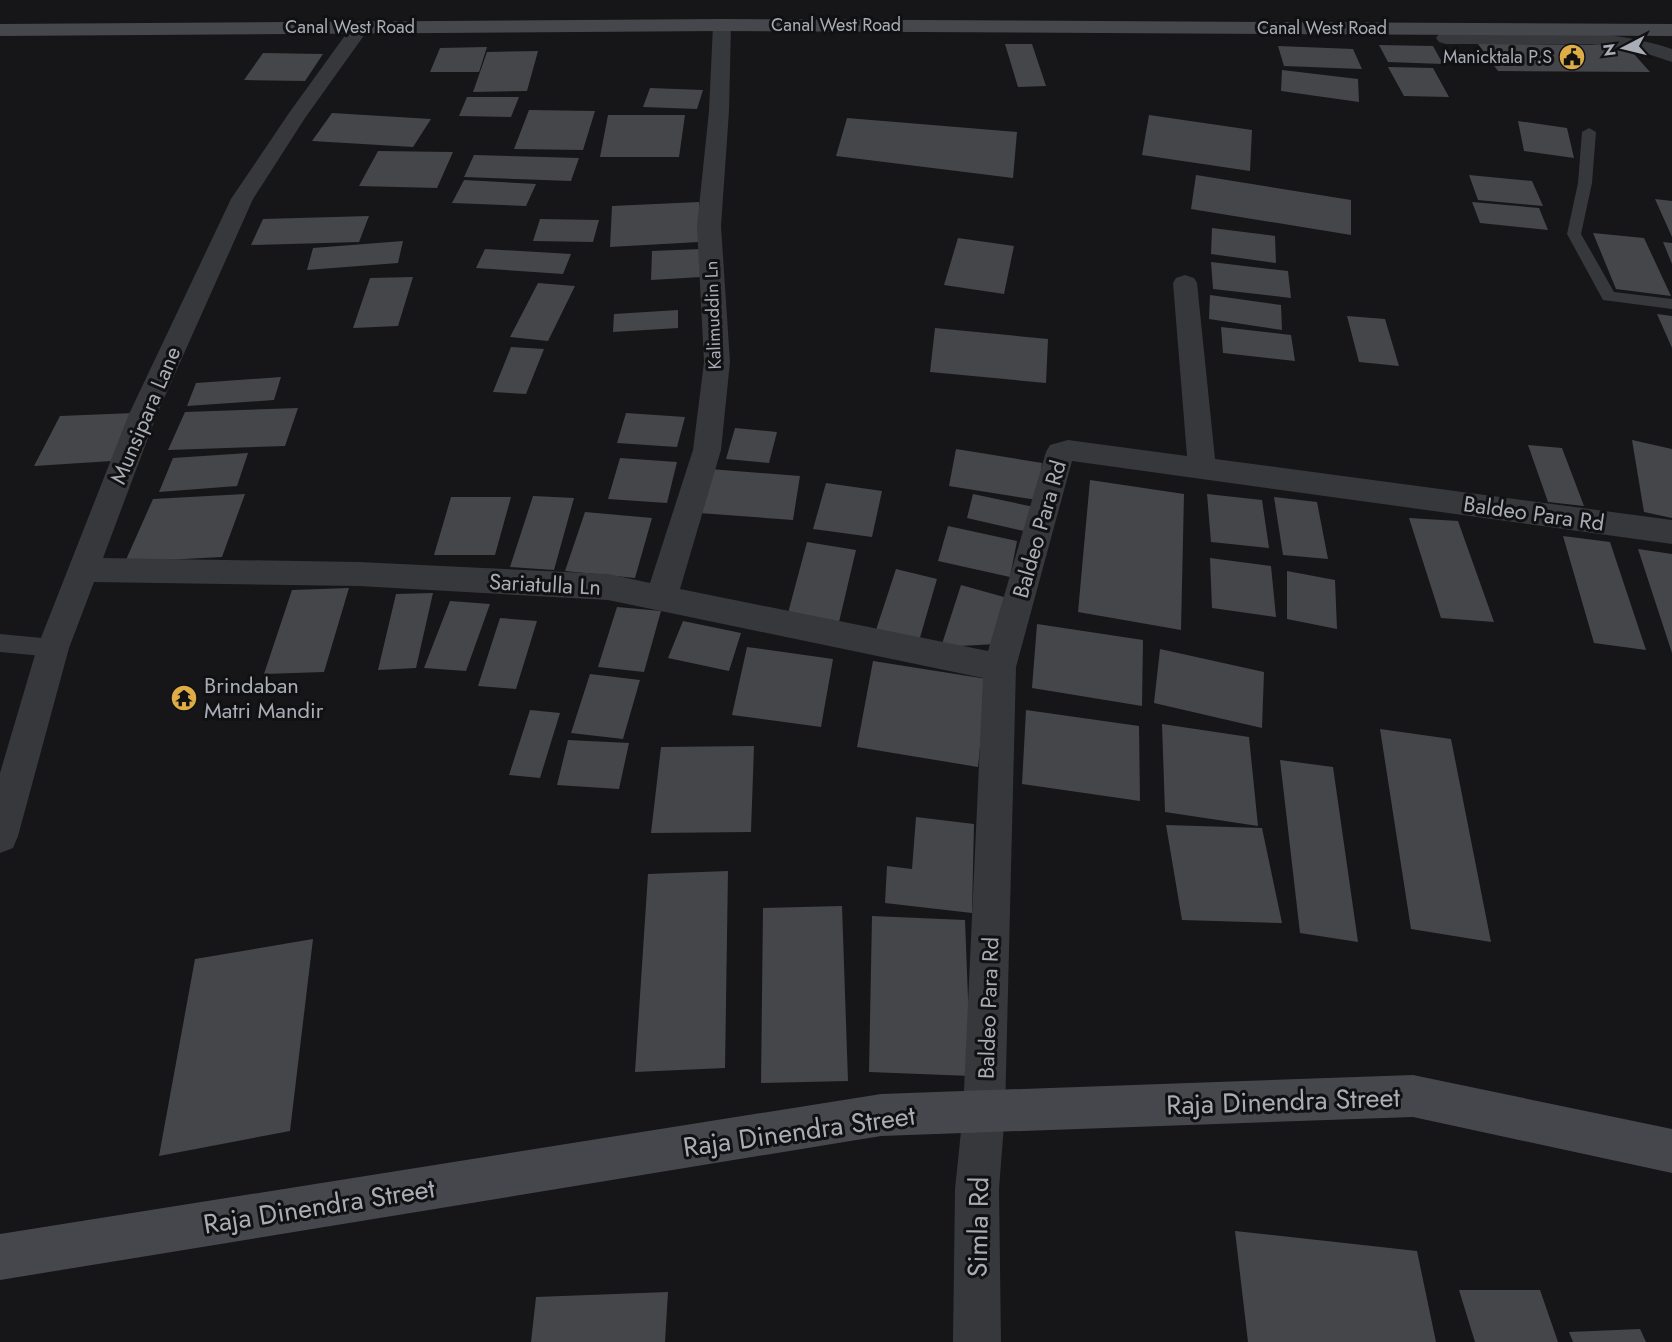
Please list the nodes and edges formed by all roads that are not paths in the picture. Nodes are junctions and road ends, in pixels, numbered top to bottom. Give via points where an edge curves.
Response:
1 (722, 25) junction
2 (361, 27) junction
3 (0, 30) edge
4 (1672, 30) edge
5 (1446, 38) dead end
6 (1672, 56) edge
7 (1589, 132) dead end
8 (1185, 283) dead end
9 (1672, 304) edge
10 (1202, 467) junction
11 (1672, 532) edge
12 (83, 570) junction
13 (661, 599) junction
14 (0, 643) edge
15 (53, 648) junction
16 (1000, 667) junction
17 (0, 836) edge
18 (984, 1112) junction
19 (1672, 1151) edge
20 (0, 1257) edge
21 (977, 1342) edge

1 - 2 main road, Canal West Road
1 - 4 main road, Canal West Road
1 - 13 street, Kalimuddin Ln via 709,226 717,362 714,396 707,450
2 - 3 main road, Canal West Road
2 - 12 street, Munsipara Lane via 242,199 143,414
5 - 6 street via 1594,38
7 - 9 lane via 1574,234 1609,296
8 - 10 street
10 - 11 street, Baldeo Para Rd
10 - 16 street, Baldeo Para Rd via 1060,452
12 - 13 street, Sariatulla Ln via 359,574 608,587
12 - 15 street, Munsipara Lane
13 - 16 street, Sariatulla Ln
14 - 15 lane
15 - 17 street, Munsipara Lane
16 - 18 street, Baldeo Para Rd
18 - 19 main road, Raja Dinendra Street via 1413,1096
18 - 20 main road, Raja Dinendra Street via 881,1115
18 - 21 street, Simla Rd via 977,1189

